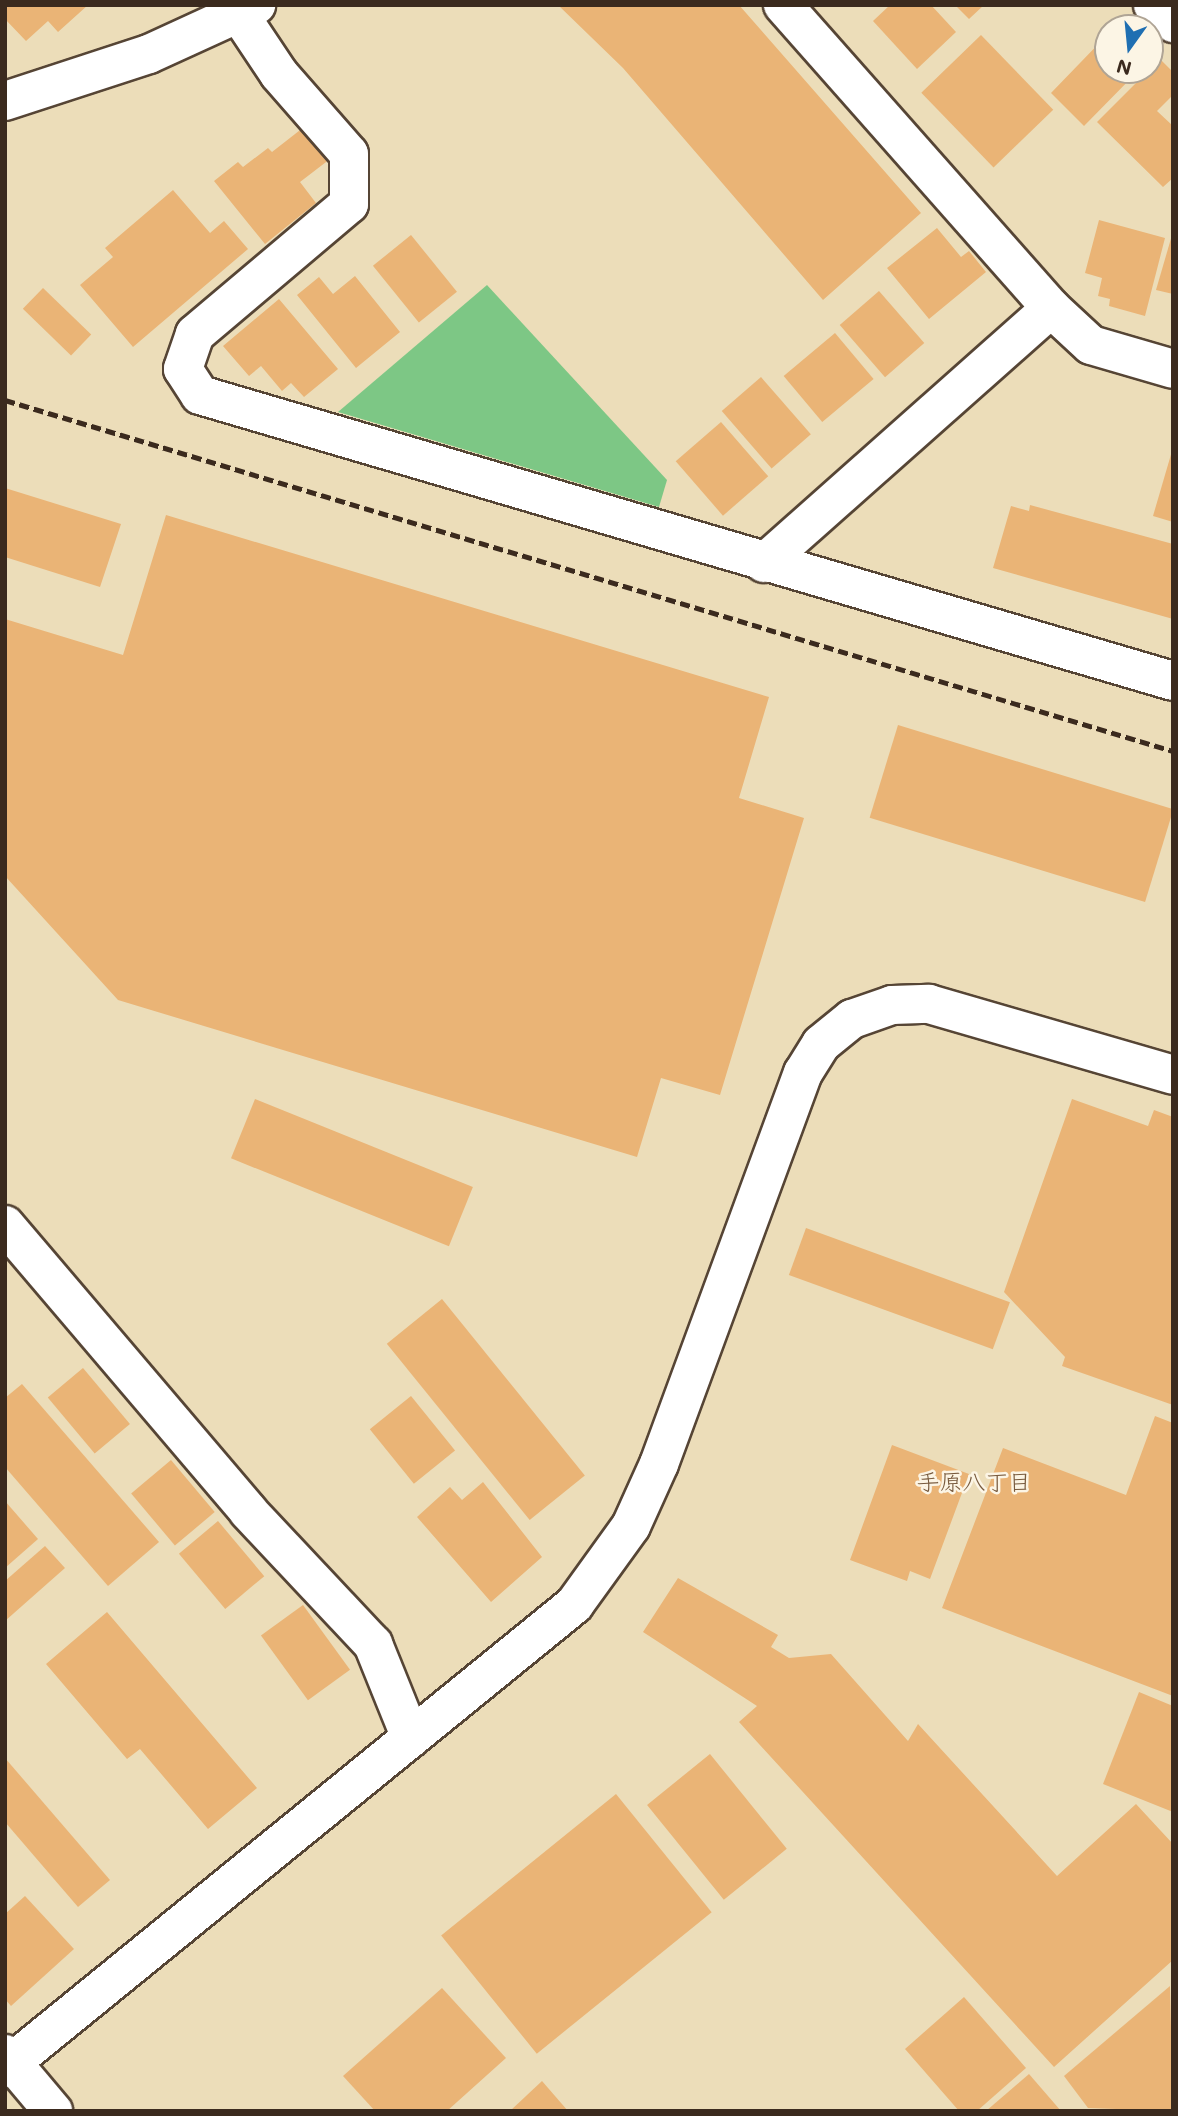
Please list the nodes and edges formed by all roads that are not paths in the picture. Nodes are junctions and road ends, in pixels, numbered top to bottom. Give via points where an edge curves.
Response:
1 (783, 5) edge
2 (1153, 5) edge
3 (242, 9) edge
4 (1173, 23) edge
5 (5, 101) edge
6 (1051, 308) junction
7 (1173, 369) edge
8 (764, 563) junction
9 (1173, 681) edge
10 (1173, 1075) edge
11 (5, 1225) edge
12 (411, 1738) junction
13 (7, 2061) edge
14 (53, 2111) edge

1 - 6 street
2 - 4 street
3 - 5 street via 149,54
3 - 8 street via 349,154 349,204 195,334 183,369 200,395
6 - 7 street via 1091,345
6 - 8 street
8 - 9 street
10 - 12 street via 929,1004 892,1005 862,1016 821,1044 803,1073 631,1526 574,1605
11 - 12 street via 248,1511 373,1644
12 - 13 street
13 - 14 street

